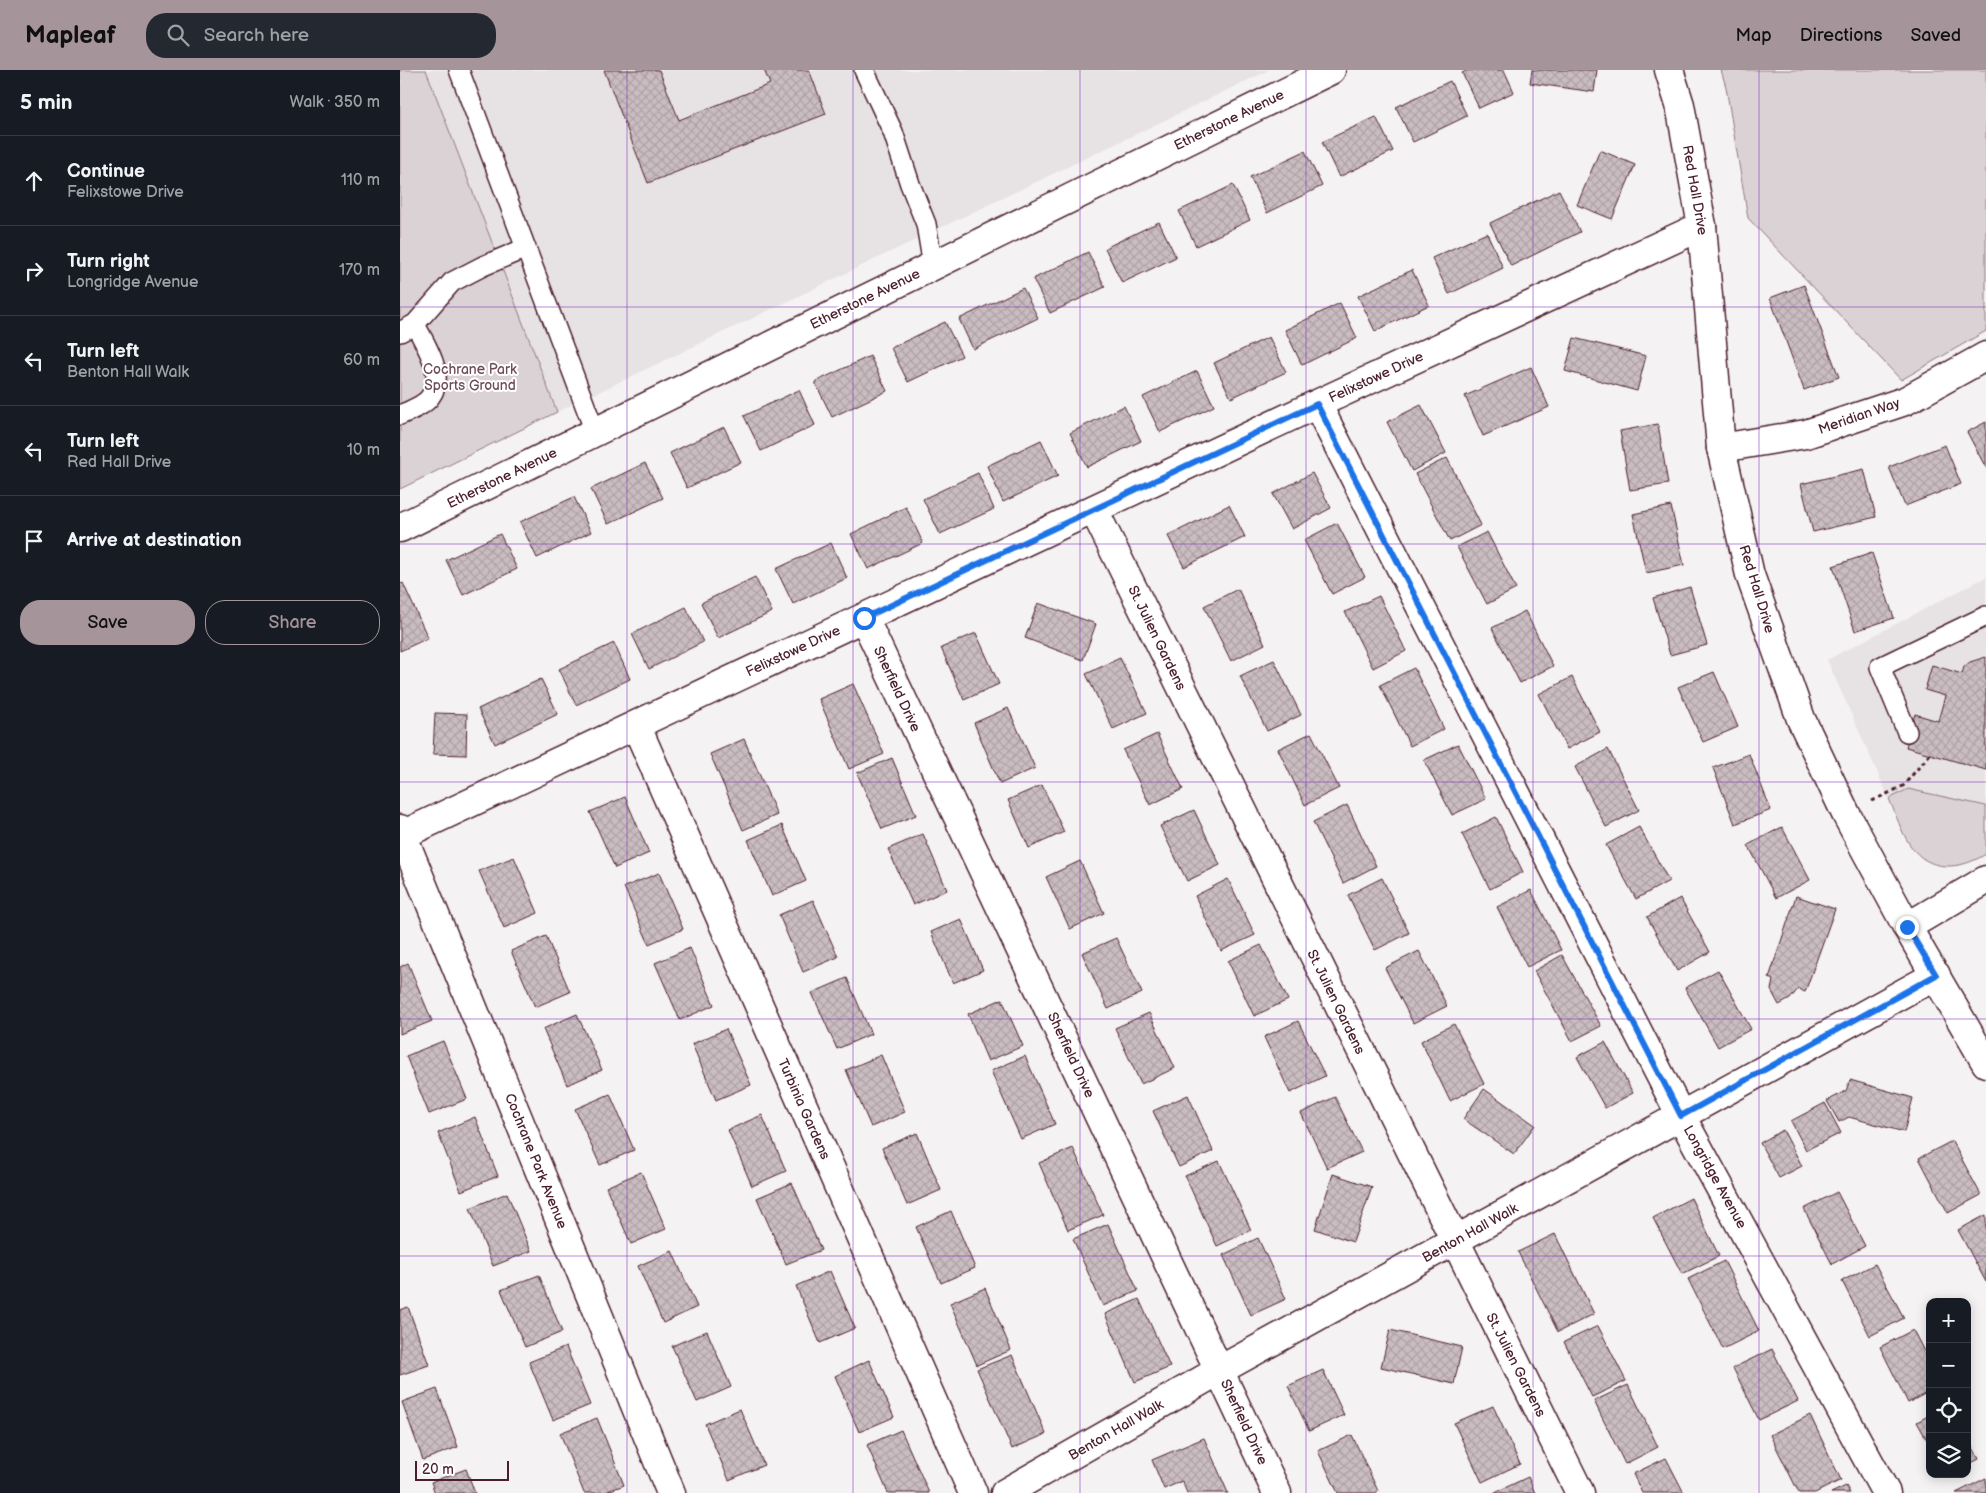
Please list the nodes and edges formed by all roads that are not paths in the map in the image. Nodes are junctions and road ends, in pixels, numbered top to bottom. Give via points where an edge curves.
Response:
1 (459, 70) edge
2 (864, 70) edge
3 (1331, 70) edge
4 (1670, 70) edge
5 (1702, 226) junction
6 (526, 248) junction
7 (933, 266) junction
8 (408, 328) edge
9 (1986, 356) edge
10 (1317, 404) junction
11 (400, 415) edge
12 (595, 432) junction
13 (1721, 448) junction
14 (1094, 510) junction
15 (400, 528) edge
16 (1986, 616) edge
17 (864, 618) junction
18 (636, 725) junction
19 (1907, 732) dead end
20 (401, 833) edge
21 (1986, 880) edge
22 (1907, 927) junction
23 (1936, 975) junction
24 (1986, 1063) edge
25 (1681, 1116) junction
26 (1455, 1242) junction
27 (1220, 1370) junction
28 (671, 1493) edge
29 (973, 1493) edge
30 (1005, 1493) edge
31 (1277, 1493) edge
32 (1580, 1493) edge
33 (1886, 1493) edge

1 - 6 lane
2 - 7 lane via 893,132 926,224
3 - 7 street, Etherstone Avenue
4 - 5 street, Red Hall Drive via 1680,105
5 - 10 street, Felixstowe Drive
5 - 13 street, Red Hall Drive
6 - 8 lane via 452,282
6 - 12 lane
7 - 12 street, Etherstone Avenue
8 - 11 lane via 434,363 438,383 430,398
9 - 13 street, Meridian Way via 1905,400 1806,434
10 - 14 street, Felixstowe Drive
10 - 25 street, Longridge Avenue
12 - 15 street, Etherstone Avenue
13 - 22 street, Red Hall Drive via 1750,576 1800,719 1846,814
14 - 17 street, Felixstowe Drive
14 - 26 street, St. Julien Gardens
16 - 19 lane via 1880,667
17 - 18 street, Felixstowe Drive
17 - 27 street, Sherfield Drive
18 - 20 street, Felixstowe Drive
18 - 29 street, Turbinia Gardens
20 - 28 street, Cochrane Park Avenue
21 - 22 street
22 - 23 street, Red Hall Drive
23 - 24 street, Red Hall Drive
23 - 25 street, Benton Hall Walk
25 - 26 street, Benton Hall Walk
25 - 33 street, Longridge Avenue
26 - 27 street, Benton Hall Walk
26 - 32 street, St. Julien Gardens
27 - 30 street, Benton Hall Walk
27 - 31 street, Sherfield Drive

